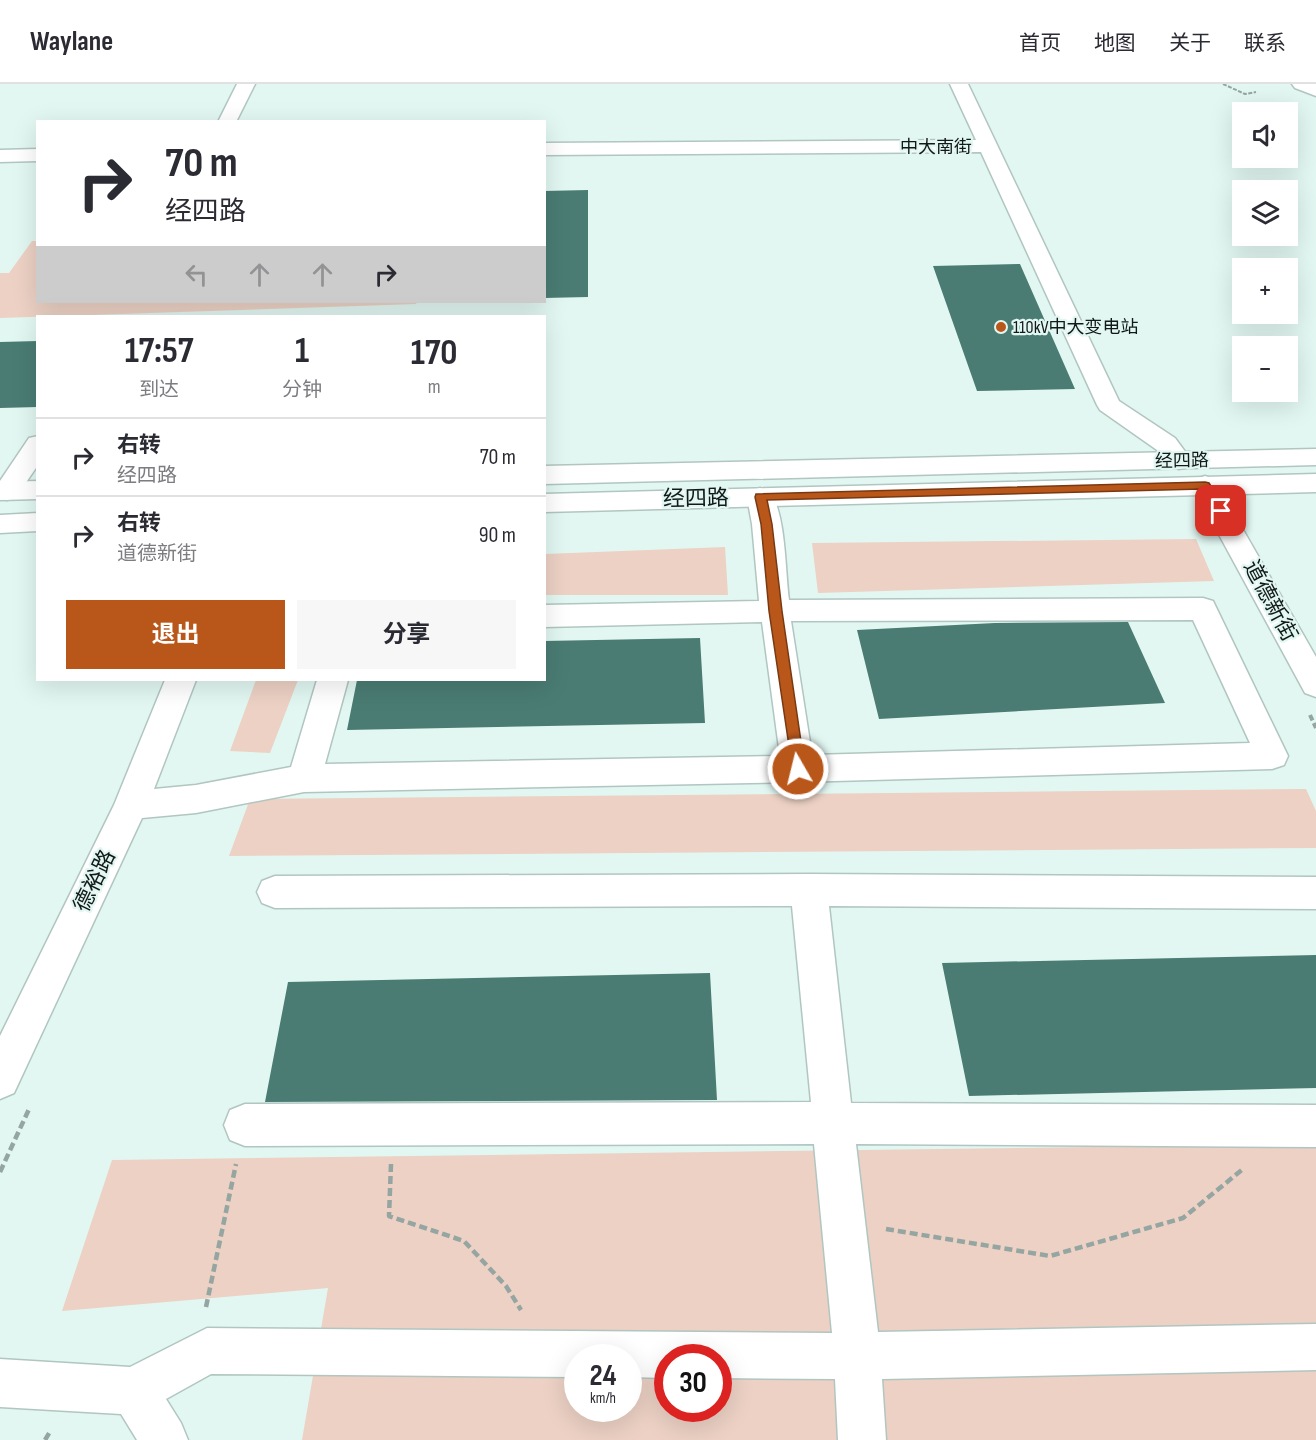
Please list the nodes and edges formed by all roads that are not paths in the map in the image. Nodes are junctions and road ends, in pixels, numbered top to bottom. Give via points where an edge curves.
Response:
1 (246, 84) edge
2 (959, 84) edge
3 (1301, 84) edge
4 (1316, 91) edge
5 (228, 120) edge
6 (987, 146) junction
7 (546, 149) edge
8 (36, 155) edge
9 (0, 156) edge
10 (36, 447) edge
11 (1316, 457) edge
12 (1179, 461) junction
13 (546, 475) edge
14 (1316, 483) edge
15 (1205, 485) junction
16 (36, 490) edge
17 (3, 491) edge
18 (760, 497) junction
19 (546, 503) edge
20 (36, 522) edge
21 (0, 524) edge
22 (776, 611) junction
23 (546, 616) edge
24 (180, 681) edge
25 (332, 681) edge
26 (1316, 685) edge
27 (798, 769) junction
28 (304, 778) junction
29 (131, 806) junction
30 (809, 890) junction
31 (275, 892) dead end
32 (1316, 893) edge
33 (0, 1079) edge
34 (833, 1123) junction
35 (245, 1125) road end
36 (1316, 1126) edge
37 (1316, 1347) edge
38 (857, 1356) junction
39 (0, 1383) edge
40 (134, 1391) junction
41 (164, 1440) edge
42 (862, 1440) edge

1 - 5 street
2 - 6 street
3 - 4 street
6 - 7 street, 中大南街
6 - 12 street, 中大南街 via 1109,405 1159,438
8 - 9 street
10 - 17 street
11 - 12 street, 经四路
12 - 13 street, 经四路
14 - 15 street, 经四路
15 - 18 street, 经四路
15 - 26 street, 道德新街
16 - 17 street
18 - 19 street, 经四路
18 - 22 street
20 - 21 street
22 - 23 street
22 - 27 street
22 - 27 street via 1203,609 1272,756
24 - 29 street, 德裕路
25 - 28 street
27 - 28 street
28 - 29 street via 196,799
29 - 33 street, 德裕路
30 - 31 street
30 - 32 street
30 - 34 street
34 - 35 street
34 - 36 street
34 - 38 street
37 - 38 street
38 - 40 street via 207,1350
38 - 42 street
39 - 40 street
40 - 41 street

